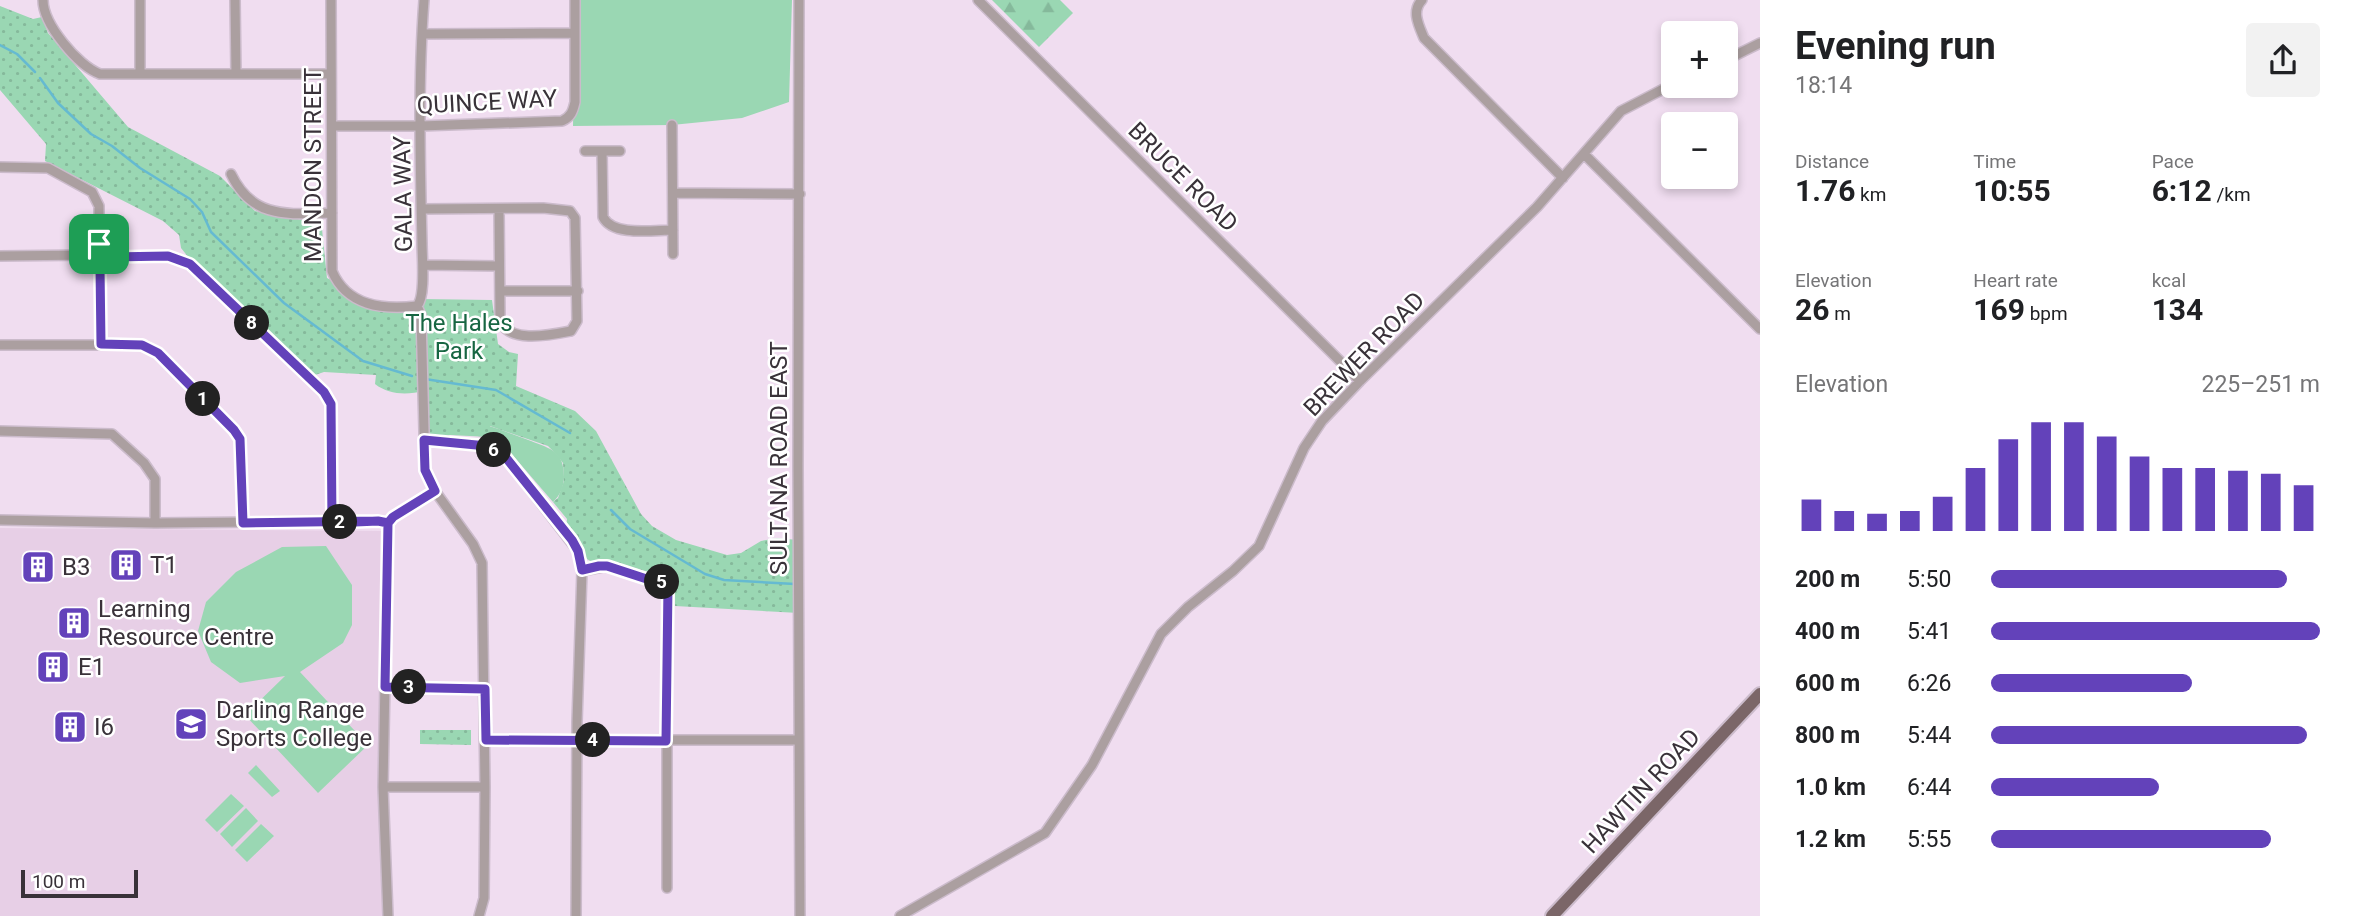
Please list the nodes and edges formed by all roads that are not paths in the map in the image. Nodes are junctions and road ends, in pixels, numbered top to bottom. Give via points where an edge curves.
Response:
1 (43, 0) edge
2 (140, 0) edge
3 (236, 0) edge
4 (331, 0) edge
5 (424, 0) edge
6 (575, 0) edge
7 (799, 0) edge
8 (978, 0) edge
9 (1422, 0) edge
10 (575, 33) junction
11 (422, 34) junction
12 (1760, 43) edge
13 (1738, 54) edge
14 (140, 74) junction
15 (236, 74) junction
16 (331, 75) junction
17 (1661, 90) edge
18 (332, 125) junction
19 (672, 125) dead end
20 (421, 126) junction
21 (586, 151) dead end
22 (602, 151) junction
23 (620, 152) dead end
24 (1584, 154) junction
25 (0, 167) edge
26 (231, 174) dead end
27 (1563, 178) junction
28 (674, 193) junction
29 (800, 194) junction
30 (422, 209) junction
31 (499, 209) junction
32 (332, 214) junction
33 (673, 230) junction
34 (99, 244) junction
35 (673, 254) dead end
36 (0, 256) edge
37 (89, 256) junction
38 (111, 257) junction
39 (423, 265) junction
40 (499, 266) junction
41 (100, 267) junction
42 (500, 291) junction
43 (578, 291) junction
44 (418, 305) junction
45 (1760, 329) edge
46 (101, 344) junction
47 (0, 345) edge
48 (1360, 381) junction
49 (0, 431) edge
50 (424, 440) junction
51 (435, 491) junction
52 (0, 520) edge
53 (383, 522) junction
54 (155, 523) junction
55 (243, 523) junction
56 (332, 523) junction
57 (582, 570) junction
58 (385, 687) junction
59 (485, 689) junction
60 (1760, 694) edge
61 (486, 740) junction
62 (577, 740) junction
63 (799, 740) junction
64 (666, 741) junction
65 (383, 787) junction
66 (485, 787) junction
67 (667, 888) dead end
68 (388, 916) edge
69 (479, 916) edge
70 (576, 916) edge
71 (800, 916) edge
72 (900, 916) edge
73 (1552, 916) edge

1 - 14 street via 48,22 88,69 100,74
2 - 14 street
3 - 15 street
4 - 16 street, MANDON STREET
5 - 11 street, GALA WAY
6 - 10 street, QUINCE WAY
7 - 29 street, SULTANA ROAD EAST
8 - 48 street, BRUCE ROAD
9 - 27 street via 1416,21 1424,38
10 - 11 street
10 - 20 street, QUINCE WAY via 575,102 568,119
11 - 20 street, GALA WAY
12 - 13 street
14 - 15 street
15 - 16 street
16 - 18 street, MANDON STREET
17 - 24 street, BREWER ROAD via 1621,111
18 - 20 street, QUINCE WAY
18 - 32 street, MANDON STREET
19 - 28 street
20 - 30 street, GALA WAY
21 - 22 street
22 - 23 street
22 - 33 street via 606,223 613,228
24 - 27 street, BREWER ROAD
24 - 45 street
25 - 34 street via 48,168 92,192 99,206
26 - 32 street via 254,203 267,211
27 - 48 street, BREWER ROAD
28 - 29 street
28 - 33 street
29 - 63 street, SULTANA ROAD EAST
30 - 31 street
30 - 39 street, GALA WAY
31 - 40 street
31 - 43 street via 570,211 575,218
32 - 44 street, MANDON STREET via 332,271 337,283 371,306
33 - 35 street
34 - 37 street
34 - 38 street via 109,249
36 - 37 street
37 - 41 street
38 - 41 street
38 - 56 street via 168,256 190,264 324,392 331,404
39 - 40 street
39 - 44 street, GALA WAY
40 - 42 street
41 - 46 street
42 - 43 street
42 - 43 street via 503,326 514,335 526,335 572,331
44 - 50 street, GALA WAY
46 - 47 street
46 - 55 street via 142,345 158,353 234,430 242,446
48 - 72 street, BREWER ROAD via 1322,421 1304,448 1259,546 1161,634 1092,765 1045,833
49 - 54 street via 112,434 155,479
50 - 51 street, GALA WAY via 425,470
50 - 57 street via 487,446 503,454 572,540
51 - 53 street
51 - 59 street, GALA WAY via 478,553 483,576
52 - 54 street
53 - 56 street
53 - 58 street
54 - 55 street
55 - 56 street
57 - 62 street
57 - 64 street via 607,566 668,586
58 - 59 street
58 - 65 street
59 - 61 street, GALA WAY
60 - 73 main road, HAWTIN ROAD
61 - 62 street
61 - 66 street, GALA WAY
62 - 64 street
62 - 70 street
63 - 64 street
63 - 71 street, SULTANA ROAD EAST
64 - 67 street
65 - 66 street
65 - 68 street
66 - 69 street, GALA WAY via 484,898

